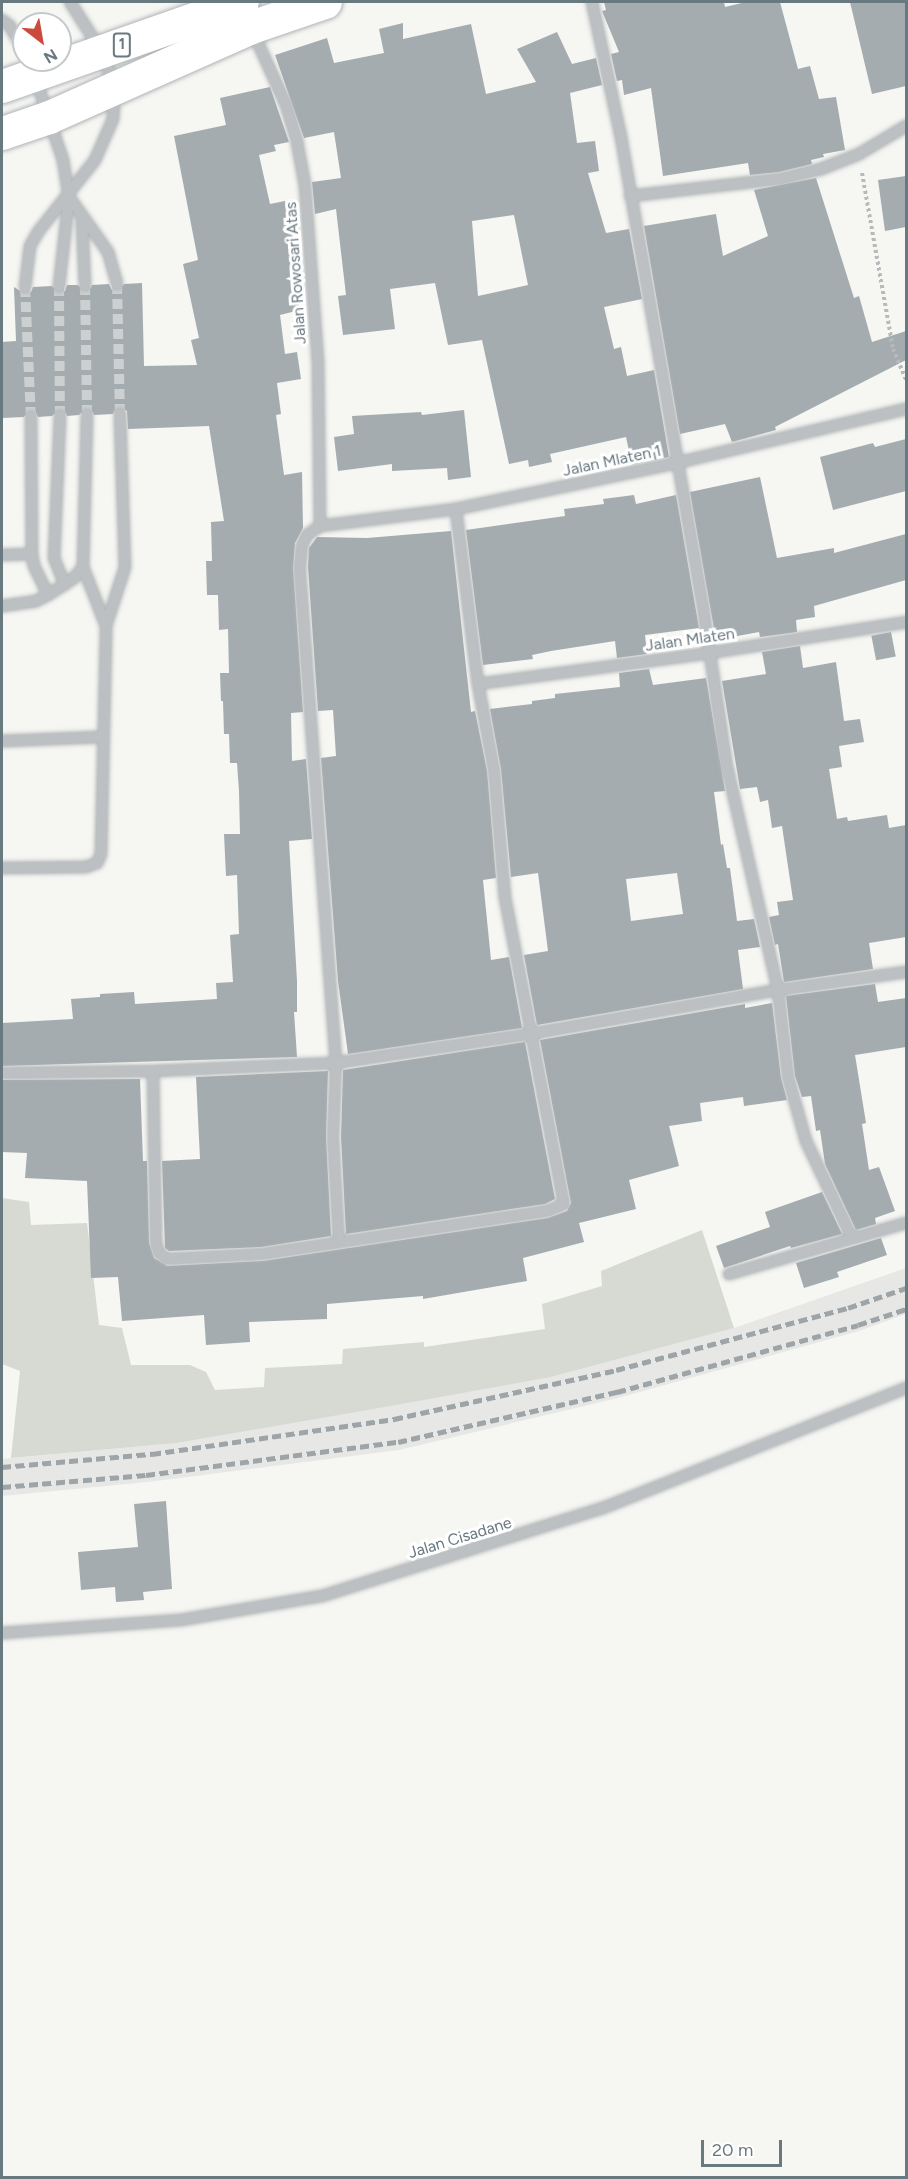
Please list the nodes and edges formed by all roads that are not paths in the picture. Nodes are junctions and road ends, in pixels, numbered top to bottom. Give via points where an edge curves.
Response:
1 (70, 2) edge
2 (325, 2) edge
3 (592, 2) edge
4 (247, 14) edge
5 (102, 52) junction
6 (72, 56) edge
7 (17, 72) edge
8 (33, 72) edge
9 (2, 86) edge
10 (115, 88) junction
11 (49, 117) junction
12 (906, 126) edge
13 (2, 134) edge
14 (630, 196) junction
15 (69, 197) junction
16 (82, 219) junction
17 (117, 284) tunnel mouth
18 (85, 285) tunnel mouth
19 (59, 286) tunnel mouth
20 (25, 287) tunnel mouth
21 (906, 409) edge
22 (120, 414) tunnel mouth
23 (87, 415) tunnel mouth
24 (60, 416) tunnel mouth
25 (31, 417) tunnel mouth
26 (676, 463) junction
27 (456, 509) junction
28 (320, 526) junction
29 (32, 554) junction
30 (2, 555) edge
31 (83, 567) junction
32 (65, 585) junction
33 (48, 595) junction
34 (2, 606) edge
35 (906, 622) edge
36 (106, 626) junction
37 (709, 653) junction
38 (478, 684) junction
39 (102, 737) junction
40 (2, 741) edge
41 (2, 868) edge
42 (906, 972) edge
43 (778, 990) junction
44 (530, 1034) junction
45 (336, 1063) junction
46 (153, 1071) junction
47 (2, 1074) edge
48 (906, 1223) edge
49 (852, 1238) junction
50 (339, 1242) junction
51 (729, 1274) dead end
52 (906, 1388) edge
53 (2, 1633) edge

1 - 5 street
2 - 4 highway
3 - 14 street
4 - 5 highway, 1
4 - 10 highway
4 - 28 street, Jalan Rowosari Atas via 286,105 305,185 318,361
5 - 6 highway, 1
5 - 10 street
7 - 9 highway, 1
8 - 11 street
10 - 11 highway
10 - 15 street via 113,119 95,160
11 - 13 highway
11 - 15 street via 63,160
12 - 14 street via 859,154 821,169 780,179
14 - 26 street
15 - 16 street
15 - 19 street
15 - 20 street via 30,246
16 - 17 street via 108,252
16 - 18 street
21 - 26 street, Jalan Mlaten 1
22 - 36 street via 125,567
23 - 31 street
24 - 32 street via 54,558
25 - 29 street
26 - 27 street, Jalan Mlaten 1
26 - 37 street
27 - 28 street, Jalan Mlaten 1
27 - 38 street
28 - 45 street via 307,535 300,567
29 - 30 street
29 - 33 street
31 - 32 street
31 - 36 street
32 - 33 street
33 - 34 street via 36,601
35 - 37 street, Jalan Mlaten
36 - 39 street
37 - 38 street, Jalan Mlaten
37 - 43 street via 727,767
38 - 44 street via 494,770 505,898
39 - 40 street
39 - 41 street via 101,854 97,863 86,867
42 - 43 street
43 - 44 street
43 - 49 street via 788,1077 806,1141
44 - 45 street
44 - 50 street via 564,1204 547,1211
45 - 46 street
45 - 50 street via 333,1137
46 - 47 street
46 - 50 street via 159,1253 167,1259 211,1258
48 - 49 street
49 - 51 street
52 - 53 street, Jalan Cisadane via 603,1508 322,1596 181,1620

